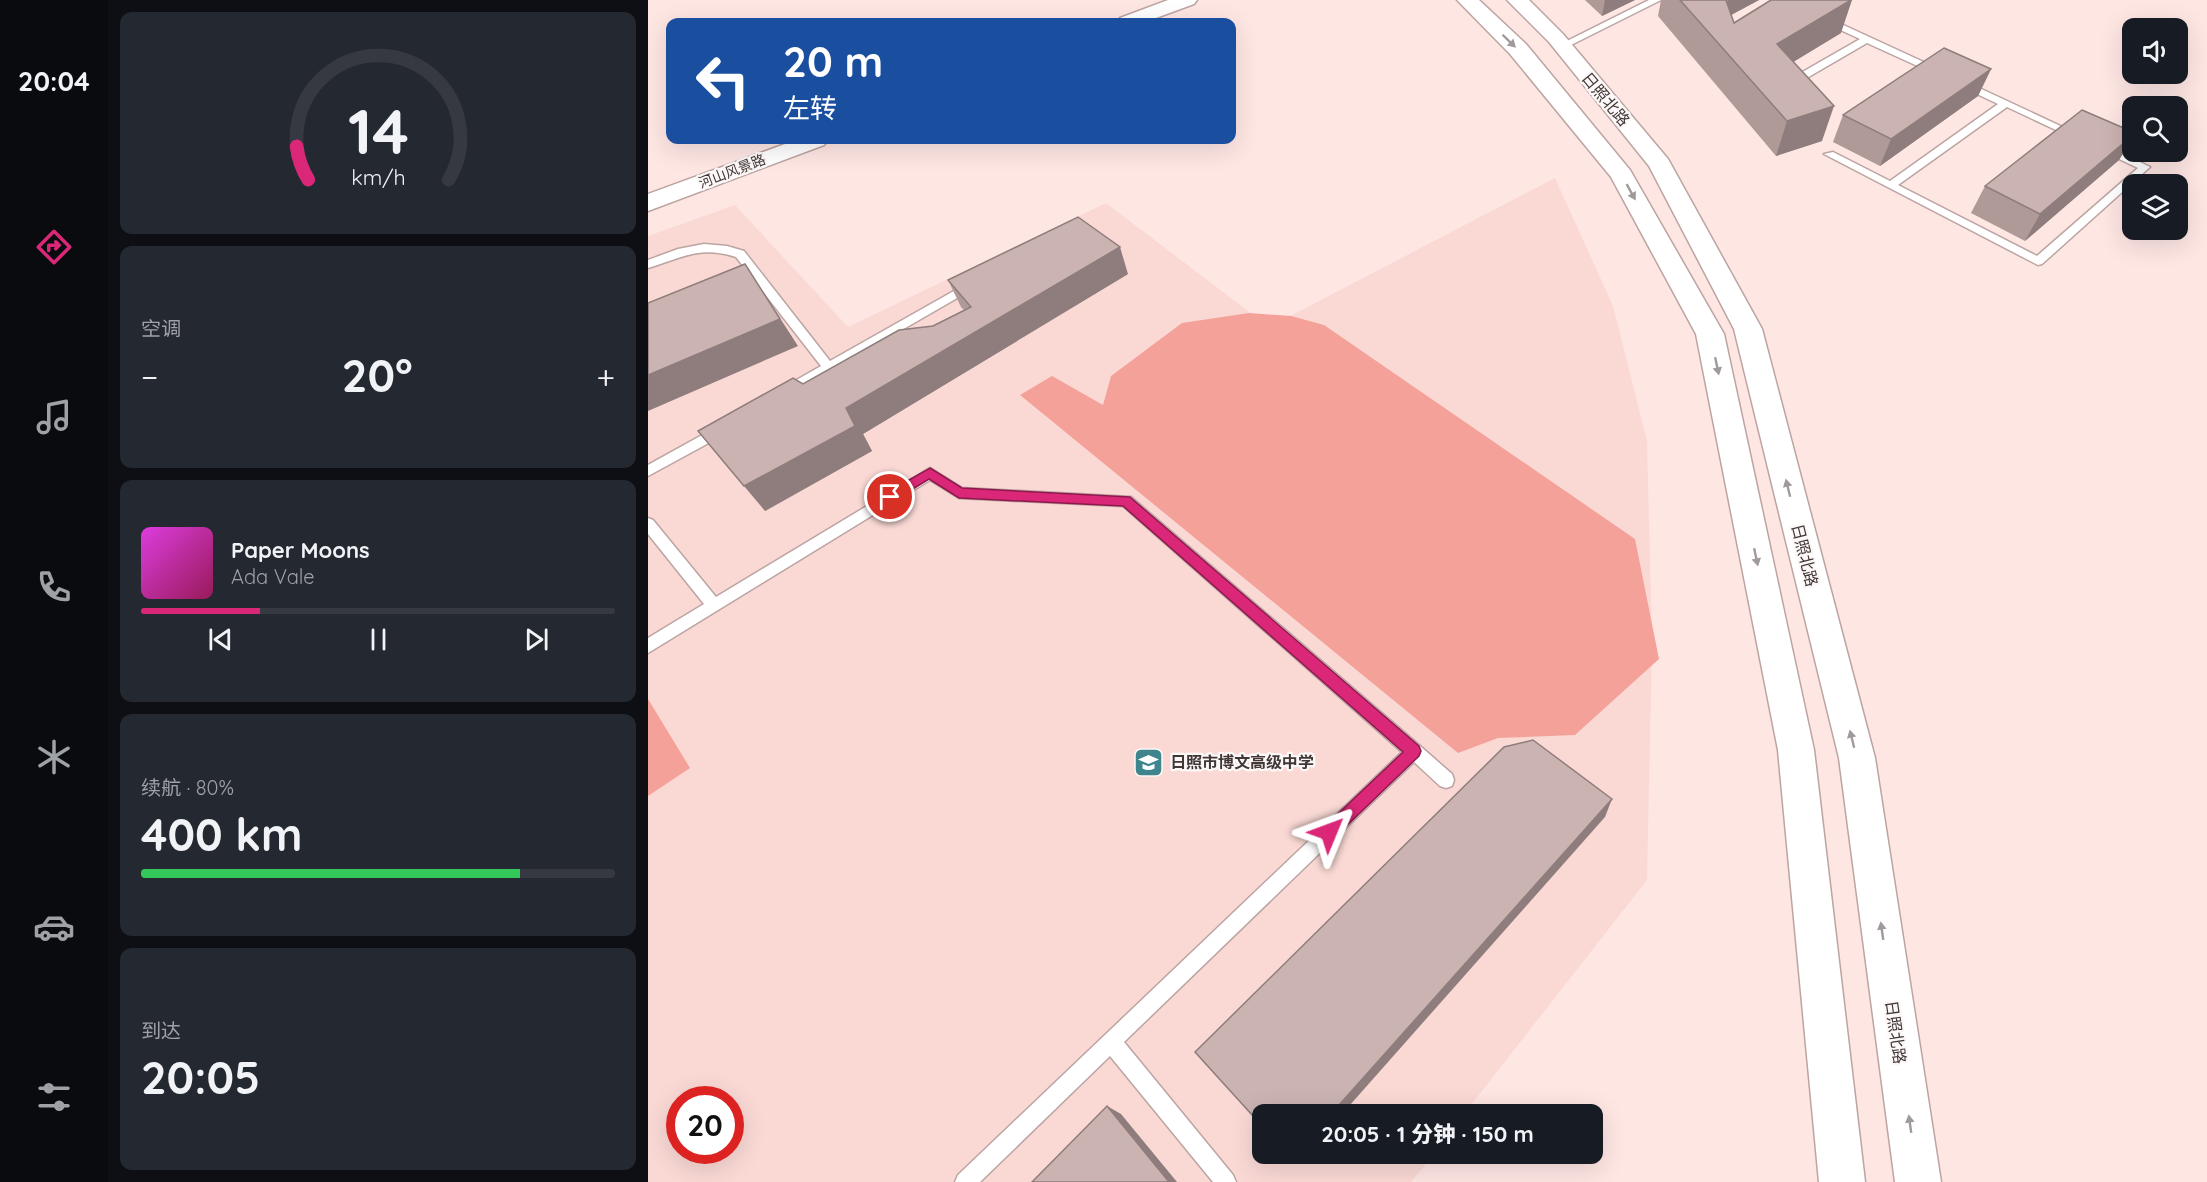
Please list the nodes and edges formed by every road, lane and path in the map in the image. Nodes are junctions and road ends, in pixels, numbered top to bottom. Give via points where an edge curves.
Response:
1 (1187, 0) edge
2 (1467, 0) edge
3 (1516, 0) edge
4 (1656, 0) edge
5 (1815, 15) edge
6 (1139, 18) edge
7 (1867, 39) junction
8 (1562, 46) junction
9 (1781, 89) edge
10 (2006, 103) junction
11 (805, 144) edge
12 (1829, 154) dead end
13 (1891, 185) junction
14 (648, 203) edge
15 (648, 264) edge
16 (985, 279) edge
17 (829, 368) junction
18 (769, 402) edge
19 (738, 419) edge
20 (648, 471) edge
21 (648, 524) edge
22 (714, 605) junction
23 (648, 646) edge
24 (1414, 751) junction
25 (1446, 780) dead end
26 (1111, 1041) junction
27 (965, 1182) edge
28 (1226, 1182) edge
29 (1842, 1182) edge
30 (1918, 1182) edge

1 - 6 main road
2 -> 29 main road via 1518,49 1622,175 1710,334 1796,750
3 - 8 main road, 日照北路
4 - 8 lane
5 - 7 lane
7 - 9 lane
7 - 10 lane
30 -> 8 main road, 日照北路 via 1857,758 1748,329 1660,164
10 - 13 lane
10 - 13 lane via 2145,167 2038,261
11 - 14 main road, 河山风景路
12 - 13 lane
15 - 17 lane via 689,248 719,246 740,254
16 - 17 lane
17 - 18 lane
19 - 20 lane
21 - 22 lane
22 - 23 lane
22 - 24 lane via 930,473 959,493 1126,501
24 - 25 lane
24 - 26 lane
26 - 27 lane
26 - 28 lane

